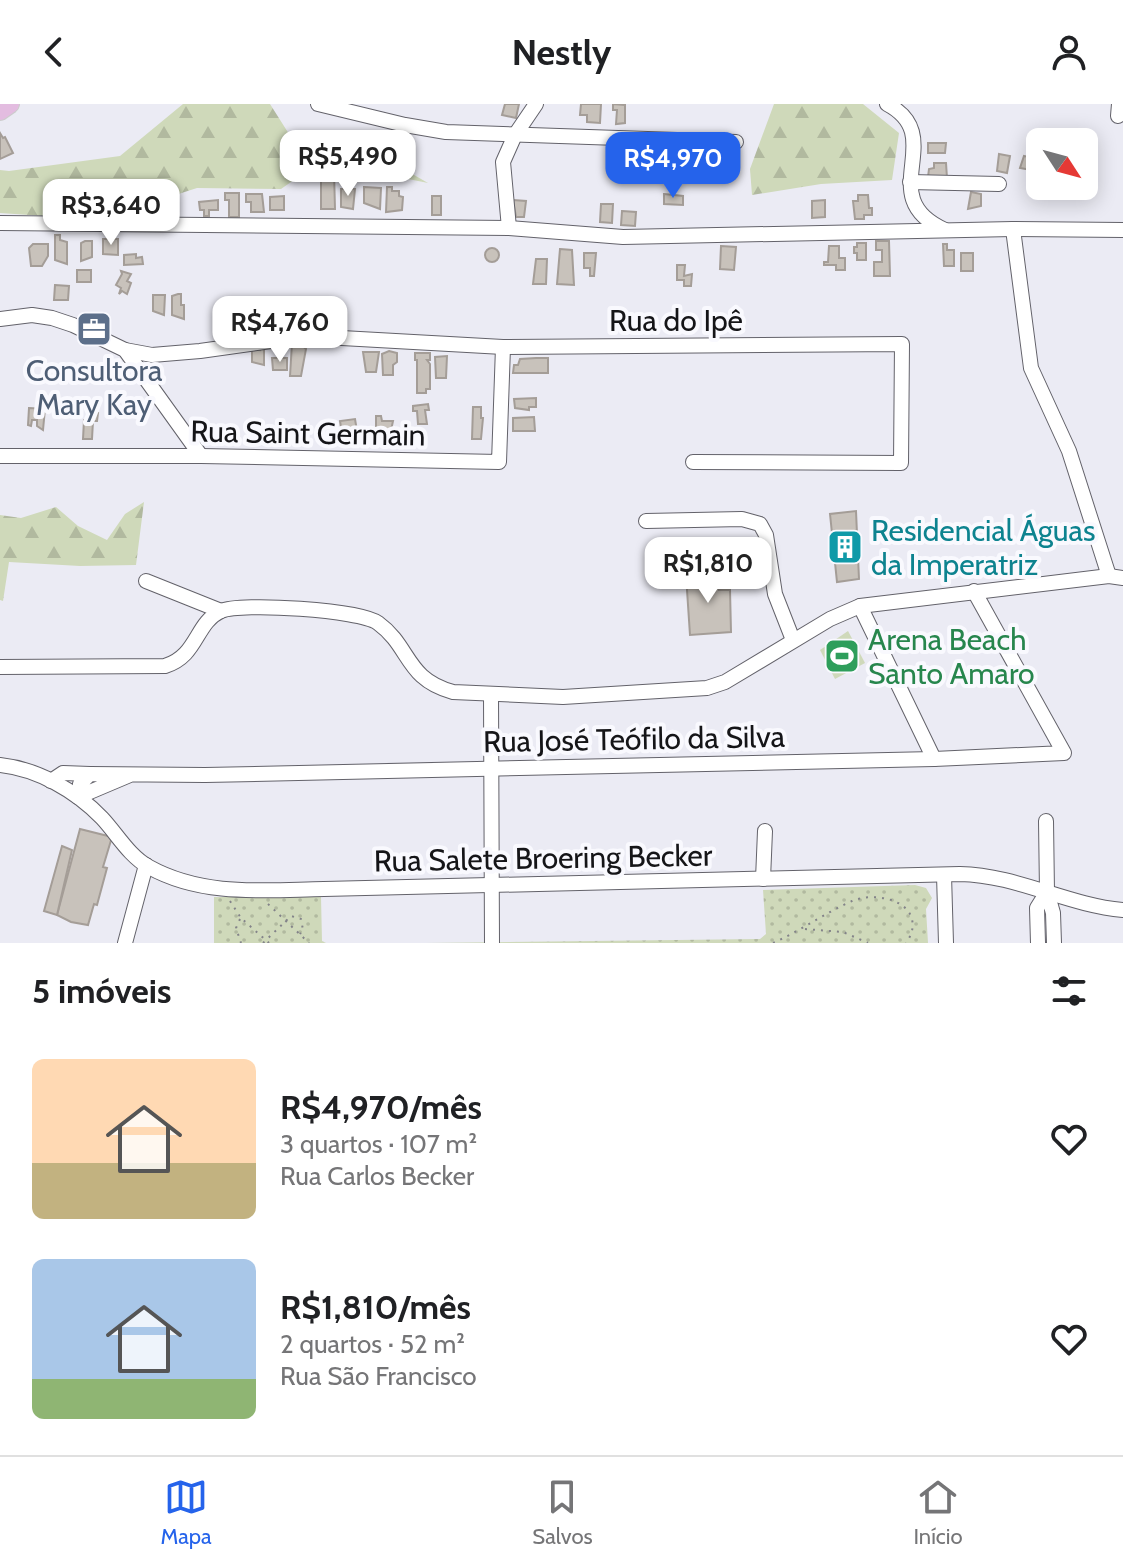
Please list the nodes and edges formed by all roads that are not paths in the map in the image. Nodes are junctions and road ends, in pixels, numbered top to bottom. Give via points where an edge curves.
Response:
1 (10, 104) edge
2 (318, 104) edge
3 (536, 104) edge
4 (887, 104) edge
5 (346, 108) edge
6 (0, 111) edge
7 (515, 135) junction
8 (736, 142) dead end
9 (910, 182) junction
10 (999, 184) dead end
11 (0, 223) edge
12 (509, 228) junction
13 (1013, 229) junction
14 (945, 230) junction
15 (1123, 230) edge
16 (0, 319) edge
17 (503, 347) junction
18 (125, 350) junction
19 (0, 456) edge
20 (201, 456) junction
21 (693, 462) dead end
22 (646, 521) dead end
23 (1116, 577) edge
24 (146, 581) dead end
25 (974, 591) junction
26 (860, 606) junction
27 (221, 611) junction
28 (793, 640) junction
29 (0, 667) edge
30 (491, 694) junction
31 (934, 759) junction
32 (0, 765) edge
33 (492, 768) junction
34 (90, 774) junction
35 (130, 775) junction
36 (51, 781) junction
37 (111, 782) junction
38 (78, 797) junction
39 (101, 817) junction
40 (1046, 821) dead end
41 (765, 831) dead end
42 (146, 865) junction
43 (944, 875) junction
44 (763, 879) junction
45 (492, 886) junction
46 (1047, 892) junction
47 (1123, 910) edge
48 (125, 943) edge
49 (492, 943) edge
50 (946, 943) edge
51 (1038, 943) edge
52 (1054, 943) edge

1 - 6 main road
2 - 5 street
3 - 7 street
4 - 9 street via 913,130
5 - 7 street via 446,132
7 - 8 street
7 - 12 street via 502,168
9 - 10 street
9 - 14 street via 917,209
11 - 12 street
12 - 14 street via 623,237
13 - 14 street
13 - 15 street
13 - 23 street via 1031,368
16 - 18 street via 52,318
17 - 18 street, Rua do Ipê via 306,336 152,355
17 - 20 street, Rua Saint Germain via 499,462
17 - 21 street, Rua do Ipê via 902,344 901,463
18 - 20 street
19 - 20 street, Rua Saint Germain
22 - 28 street via 742,519 760,524 775,594
23 - 25 street
24 - 27 street
25 - 26 street
25 - 31 street, Rua José Teófilo da Silva via 1064,753
26 - 28 street
26 - 31 street
27 - 29 street via 185,656 165,666
27 - 30 street via 325,610 363,616 377,622 429,682 453,692
28 - 30 street via 707,688 563,697
30 - 33 street
31 - 33 street, Rua José Teófilo da Silva
32 - 36 street, Rua Salete Broering Becker
33 - 35 street, Rua José Teófilo da Silva
33 - 45 street
34 - 35 street, Rua José Teófilo da Silva
34 - 36 street, Rua José Teófilo da Silva via 63,773
34 - 38 street via 80,784
35 - 37 street
36 - 38 street, Rua Salete Broering Becker
37 - 38 street
37 - 39 street
38 - 39 street, Rua Salete Broering Becker
39 - 42 street, Rua Salete Broering Becker
40 - 46 street
41 - 44 street
42 - 45 street, Rua Salete Broering Becker via 183,882 226,890
42 - 48 street
43 - 44 street, Rua Salete Broering Becker
43 - 46 street, Rua Salete Broering Becker via 997,877
43 - 50 street
44 - 45 street, Rua Salete Broering Becker
45 - 49 street
46 - 47 street, Rua Salete Broering Becker
46 - 51 street via 1037,908
46 - 52 street

